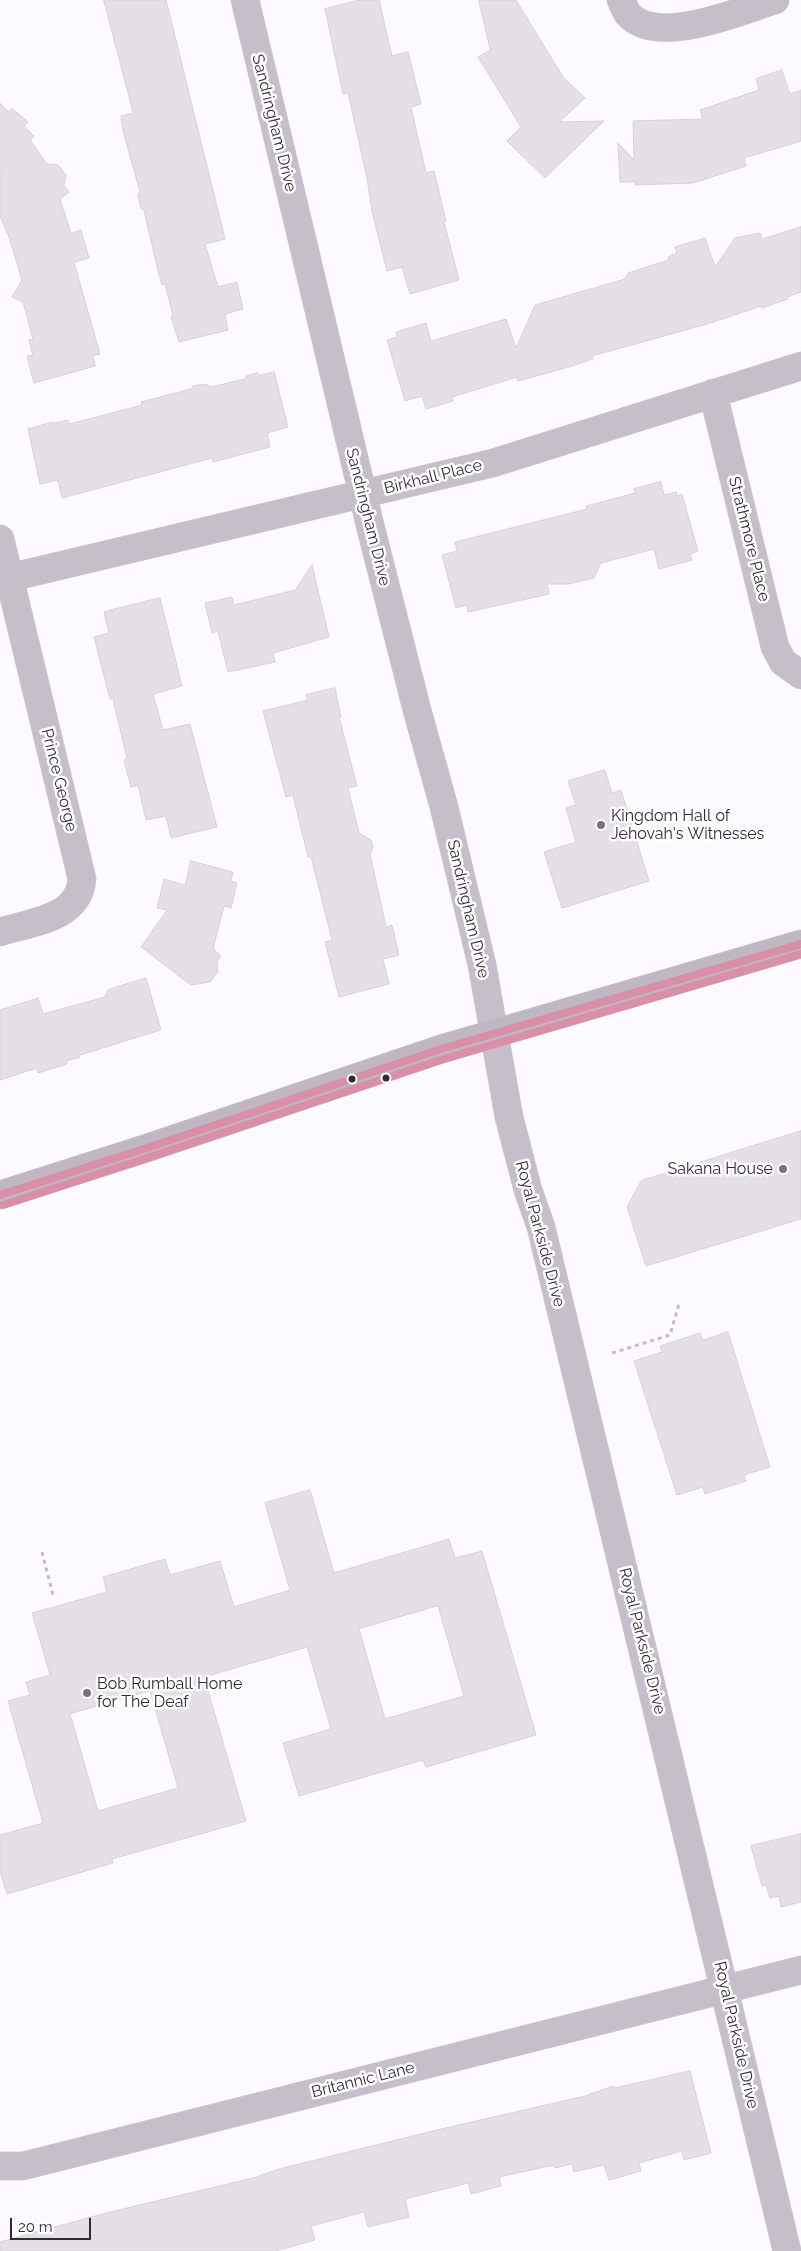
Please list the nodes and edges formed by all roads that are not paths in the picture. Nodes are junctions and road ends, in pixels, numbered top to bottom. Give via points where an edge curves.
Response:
1 (244, 0) edge
2 (621, 0) edge
3 (775, 0) edge
4 (801, 366) edge
5 (713, 393) junction
6 (363, 494) junction
7 (0, 539) edge
8 (5, 579) edge
9 (801, 675) edge
10 (0, 932) edge
11 (801, 944) edge
12 (494, 1033) junction
13 (0, 1195) edge
14 (801, 1970) edge
15 (726, 1989) junction
16 (0, 2166) edge
17 (787, 2251) edge

1 - 6 street, Sandringham Drive
2 - 3 street via 628,14 647,26 672,29
4 - 5 street, Birkhall Place
5 - 6 street, Birkhall Place via 492,463
5 - 9 street, Strathmore Place via 775,647 787,666
6 - 8 street, Birkhall Place
6 - 12 street, Sandringham Drive via 444,806 482,964
7 - 8 street, Prince George
8 - 10 street, Prince George via 82,880 76,899 64,911
11 - 12 main road
12 - 13 main road
12 - 15 street, Royal Parkside Drive via 509,1117 528,1190 542,1227
14 - 15 street, Britannic Lane
15 - 16 street, Britannic Lane via 23,2166
15 - 17 street, Royal Parkside Drive

